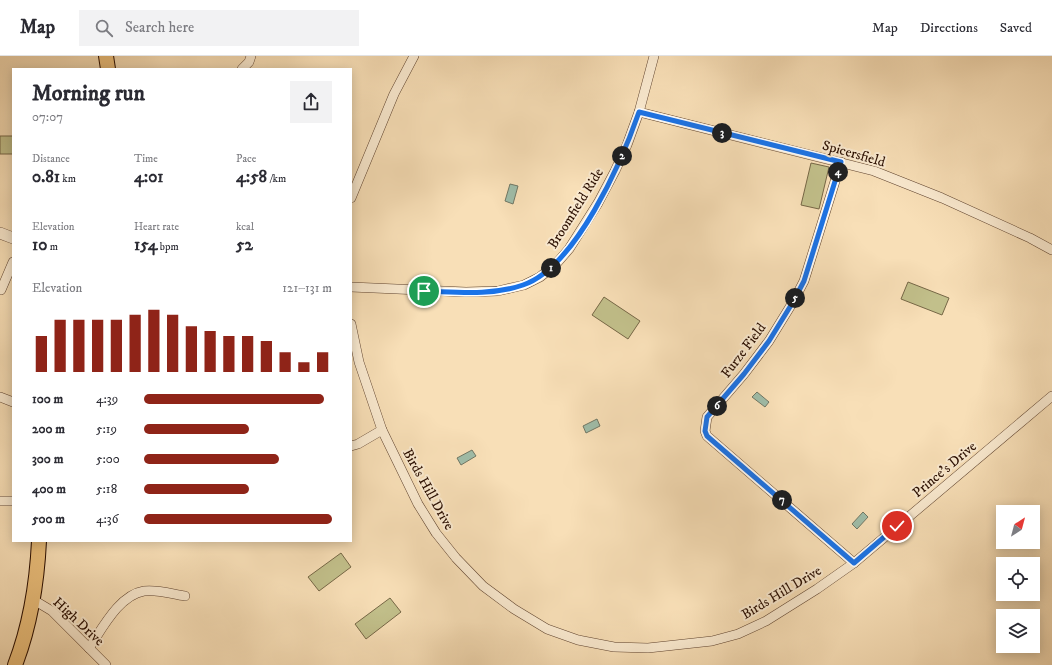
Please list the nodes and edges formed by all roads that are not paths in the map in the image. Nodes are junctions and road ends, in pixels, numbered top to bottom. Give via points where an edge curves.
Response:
1 (106, 56) edge
2 (252, 56) edge
3 (414, 56) edge
4 (654, 56) edge
5 (108, 68) edge
6 (243, 68) edge
7 (639, 112) junction
8 (841, 162) junction
9 (352, 196) edge
10 (0, 233) edge
11 (12, 238) edge
12 (1052, 250) edge
13 (11, 273) edge
14 (352, 287) edge
15 (1, 290) dead end
16 (352, 329) edge
17 (1052, 396) edge
18 (0, 397) edge
19 (12, 402) edge
20 (382, 430) junction
21 (352, 446) edge
22 (0, 501) edge
23 (12, 501) edge
24 (39, 542) edge
25 (854, 563) junction
26 (185, 596) dead end
27 (32, 599) junction
28 (88, 648) junction
29 (15, 665) edge
30 (106, 665) edge

1 - 5 main road
2 - 6 street
3 - 9 street via 394,94
4 - 7 street, Broomfield Ride
7 - 8 street, Spicersfield
7 - 14 street, Broomfield Ride via 627,145 598,203 569,249 540,277 524,285 498,291 459,292
8 - 12 street, Spicersfield via 942,198
8 - 25 street, Furze Field via 804,281 769,341 707,417 705,431 707,436
10 - 11 street
13 - 15 street
16 - 20 street, Birds Hill Drive via 359,362
17 - 25 street, Prince's Drive
18 - 19 street
20 - 21 street
20 - 25 street, Birds Hill Drive via 418,504 456,558 483,586 514,610 547,629 578,640 614,647 648,648 712,641 738,634 766,621
22 - 23 street
24 - 27 main road
26 - 28 street via 153,591 135,594 117,608
27 - 28 street, High Drive via 52,612
27 - 29 main road via 27,628
28 - 30 street, High Drive

